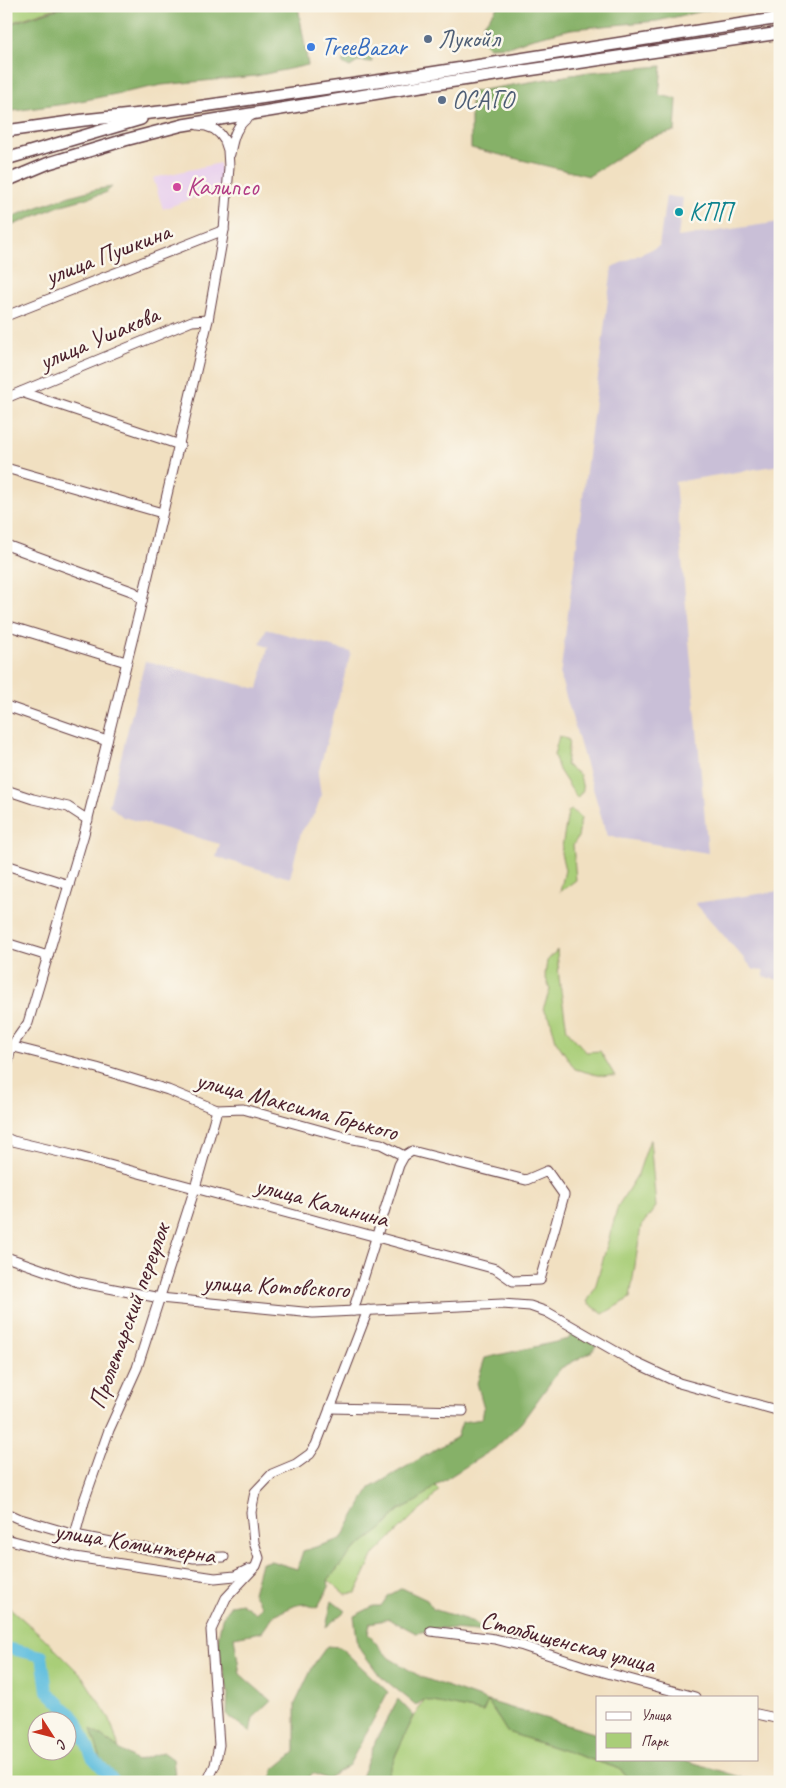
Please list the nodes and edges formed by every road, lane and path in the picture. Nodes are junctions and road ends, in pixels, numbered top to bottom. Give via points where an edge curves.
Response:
1 (780, 18) edge
2 (780, 33) edge
3 (169, 111) junction
4 (254, 114) junction
5 (184, 124) junction
6 (6, 131) edge
7 (125, 140) junction
8 (11, 158) edge
9 (229, 167) junction
10 (6, 180) edge
11 (224, 230) junction
12 (6, 316) edge
13 (208, 320) junction
14 (21, 392) junction
15 (6, 398) edge
16 (180, 444) junction
17 (6, 468) edge
18 (162, 513) junction
19 (6, 545) edge
20 (142, 601) junction
21 (6, 625) edge
22 (126, 662) junction
23 (6, 706) edge
24 (107, 741) junction
25 (6, 790) edge
26 (88, 820) junction
27 (6, 865) edge
28 (69, 885) junction
29 (6, 943) edge
30 (48, 956) junction
31 (9, 1046) edge
32 (6, 1072) edge
33 (217, 1110) junction
34 (6, 1138) edge
35 (408, 1154) junction
36 (195, 1188) junction
37 (564, 1195) joint
38 (376, 1237) junction
39 (6, 1258) edge
40 (160, 1298) junction
41 (368, 1310) junction
42 (353, 1311) junction
43 (330, 1408) junction
44 (463, 1410) dead end
45 (780, 1411) edge
46 (6, 1513) edge
47 (75, 1535) junction
48 (6, 1539) edge
49 (224, 1557) dead end
50 (256, 1566) junction
51 (431, 1631) dead end
52 (691, 1696) edge
53 (758, 1714) edge
54 (780, 1719) edge
55 (207, 1782) edge

1 - 3 main road
2 - 4 main road
3 - 6 main road
3 - 8 main road
4 - 5 main road
4 - 9 street via 240,123 235,131
5 - 7 main road
5 - 9 street via 206,126 220,134 228,150
7 - 8 main road
7 - 10 main road
9 - 11 street
11 - 12 street, улица Пушкина
11 - 13 street
13 - 14 street, улица Ушакова via 192,321
13 - 16 street
14 - 15 street, улица Ушакова
14 - 16 street
16 - 18 street
17 - 18 street
18 - 20 street
19 - 20 street via 134,592
20 - 22 street
21 - 22 street
22 - 24 street
23 - 24 street
24 - 26 street
25 - 26 street via 68,807
26 - 28 street
27 - 28 street
28 - 30 street
29 - 30 street
30 - 31 street via 28,1023
31 - 32 street
31 - 33 street, улица Максима Горького via 97,1068 168,1090
33 - 35 street, улица Максима Горького via 243,1109 381,1144
33 - 36 street, Пролетарский переулок
34 - 36 street, улица Калинина
35 - 37 street, улица Максима Горького via 526,1180 547,1171
35 - 38 street via 399,1165
36 - 38 street, улица Калинина
36 - 40 street, Пролетарский переулок
37 - 38 street, улица Калинина via 540,1280 513,1281 496,1269
38 - 42 street
39 - 40 street, улица Котовского via 78,1282
40 - 42 street, улица Котовского via 313,1313
40 - 47 street, Пролетарский переулок via 137,1368 109,1430
41 - 42 street, улица Котовского
41 - 43 street
41 - 45 street, улица Котовского via 502,1304 530,1306 679,1383
43 - 44 street
43 - 50 street via 310,1454 272,1474 255,1492 251,1512 259,1558
46 - 47 street, улица Коминтерна
47 - 49 street, улица Коминтерна via 194,1558
48 - 50 street, улица Коминтерна via 75,1557 215,1578 235,1576
50 - 55 street via 226,1598 211,1630 219,1745
51 - 52 street, Столбищенская улица via 504,1641
53 - 54 street

